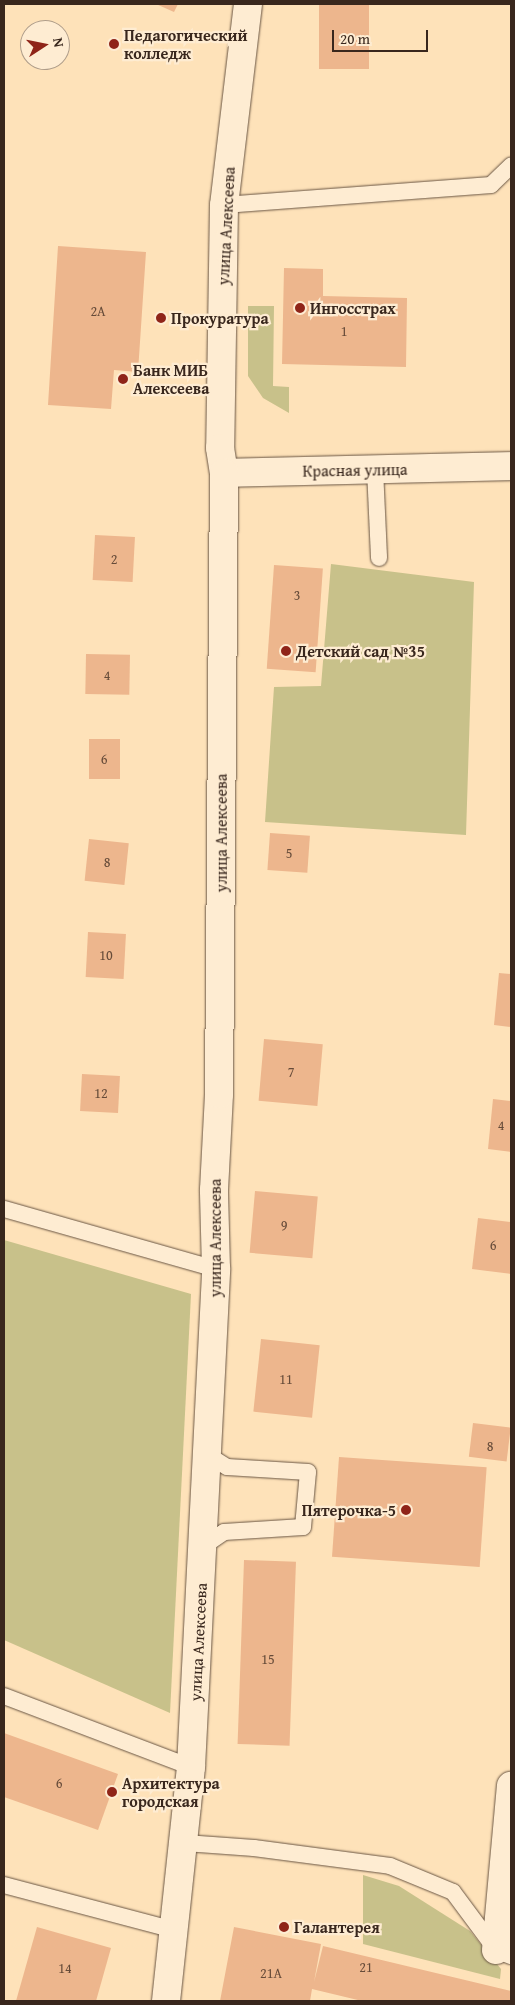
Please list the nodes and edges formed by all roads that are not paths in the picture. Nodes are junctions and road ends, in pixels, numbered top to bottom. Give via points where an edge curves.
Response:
1 (248, 4) edge
2 (511, 166) edge
3 (224, 205) junction
4 (222, 461) junction
5 (511, 466) edge
6 (375, 469) junction
7 (379, 558) dead end
8 (4, 1209) edge
9 (216, 1269) junction
10 (208, 1455) junction
11 (202, 1547) junction
12 (4, 1696) edge
13 (191, 1767) junction
14 (511, 1786) edge
15 (185, 1843) junction
16 (4, 1885) edge
17 (174, 1930) junction
18 (504, 1953) edge
19 (166, 2001) edge

1 - 3 street, улица Алексеева
2 - 3 lane via 491,185
3 - 4 street, улица Алексеева
4 - 6 street, Красная улица
4 - 9 street, улица Алексеева via 219,1094 214,1190
5 - 6 street, Красная улица
6 - 7 lane
8 - 9 lane
9 - 10 street, улица Алексеева
10 - 11 street, улица Алексеева
10 - 11 lane via 227,1466 308,1472 303,1527 224,1532
11 - 13 street, улица Алексеева
12 - 13 lane
13 - 15 street, улица Алексеева
14 - 18 street
15 - 17 street, улица Алексеева
15 - 18 lane via 254,1848 390,1866 453,1892
16 - 17 lane
17 - 19 street, улица Алексеева

